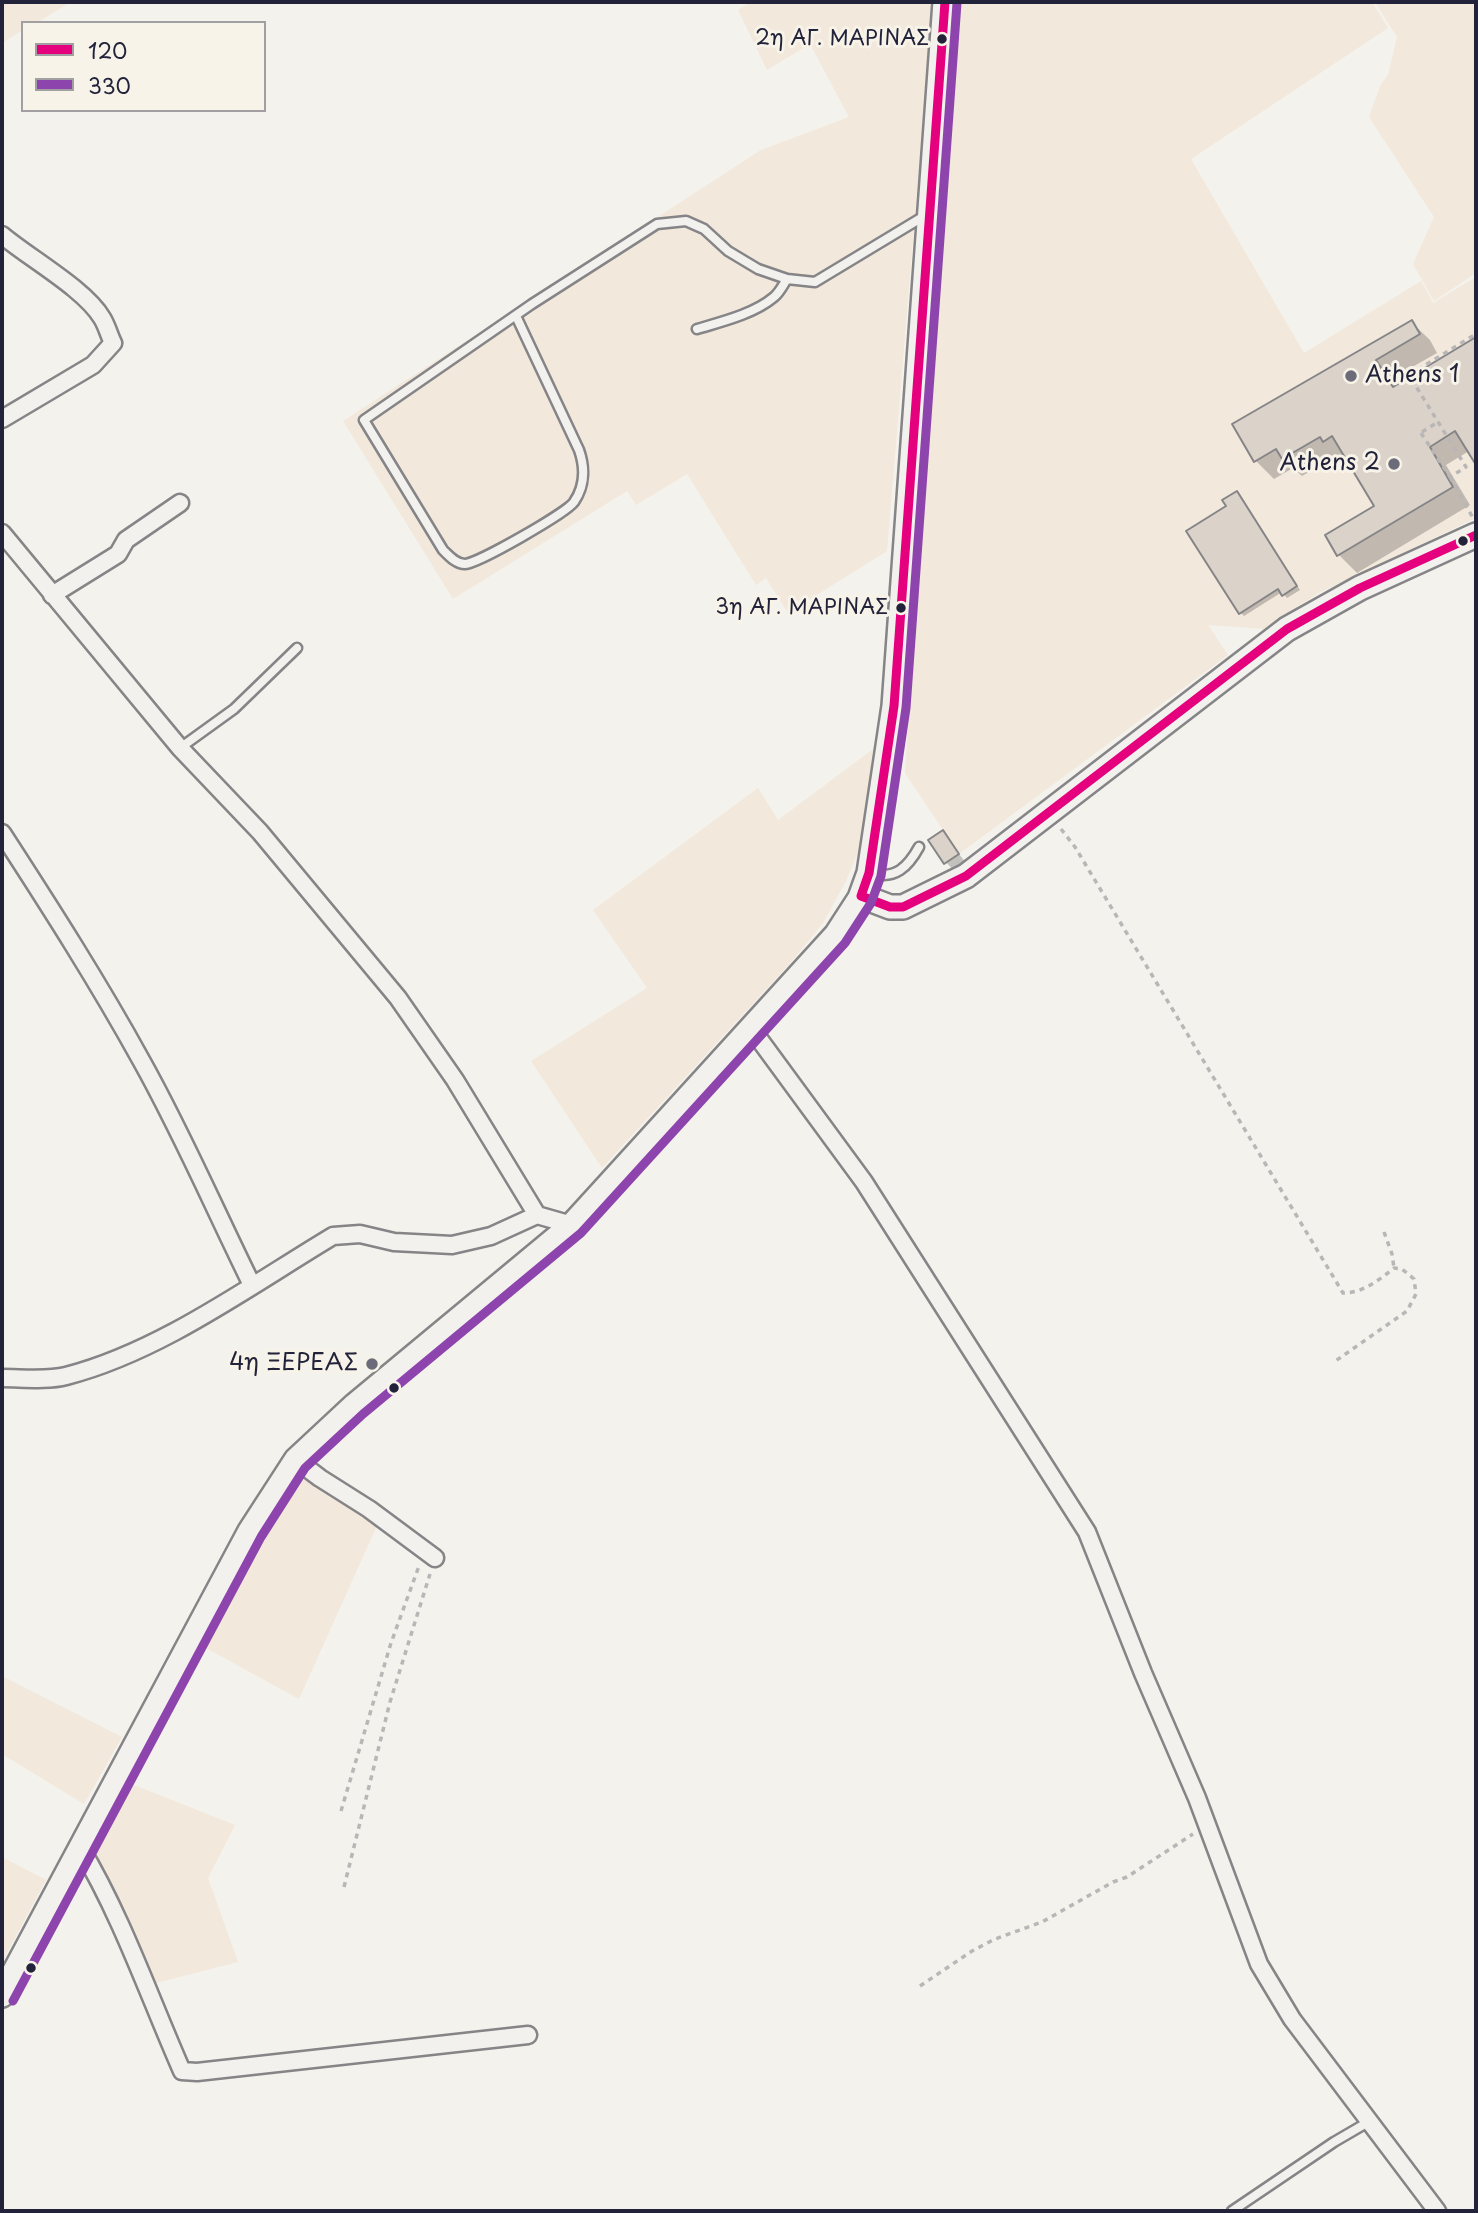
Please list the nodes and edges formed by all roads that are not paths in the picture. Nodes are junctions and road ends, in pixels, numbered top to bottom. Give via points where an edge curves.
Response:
1 (945, 2) edge
2 (929, 213) junction
3 (2, 235) edge
4 (787, 279) junction
5 (516, 316) junction
6 (697, 329) dead end
7 (2, 419) edge
8 (180, 503) dead end
9 (1475, 527) edge
10 (2, 533) edge
11 (52, 595) junction
12 (297, 648) dead end
13 (180, 748) junction
14 (2, 833) edge
15 (919, 847) dead end
16 (869, 873) junction
17 (860, 896) junction
18 (751, 1028) junction
19 (537, 1215) junction
20 (572, 1225) junction
21 (252, 1285) junction
22 (2, 1378) edge
23 (296, 1460) junction
24 (430, 1555) road end
25 (80, 1847) junction
26 (2, 1995) edge
27 (528, 2035) dead end
28 (1370, 2121) junction
29 (1232, 2211) edge
30 (1437, 2211) edge

1 - 2 main road
2 - 4 lane via 815,282
2 - 16 main road via 894,706
3 - 7 street via 73,288 102,317 113,343 93,365
4 - 5 lane via 758,269 686,221 657,223
4 - 6 lane via 766,303
5 - 5 lane via 364,420 443,550 465,564 495,554 573,503 585,468
8 - 11 street via 126,540 118,554
9 - 17 main road via 1287,629 973,871 903,907
10 - 11 street
11 - 13 street
12 - 13 lane via 234,709
13 - 19 street via 260,832 398,998 455,1080
14 - 21 street via 142,1060
15 - 16 lane via 899,872 891,876
16 - 17 main road
17 - 18 main road via 836,935
18 - 20 main road
18 - 28 street via 864,1182 1087,1532 1259,1964 1292,2019
19 - 20 street
19 - 21 street via 491,1236 452,1245 394,1242 360,1234 333,1236
20 - 23 main road via 355,1405
21 - 22 street via 185,1327 116,1358 64,1376
23 - 24 street
23 - 25 main road via 250,1531
25 - 26 main road
25 - 27 street via 182,2071
28 - 29 lane
28 - 30 street

